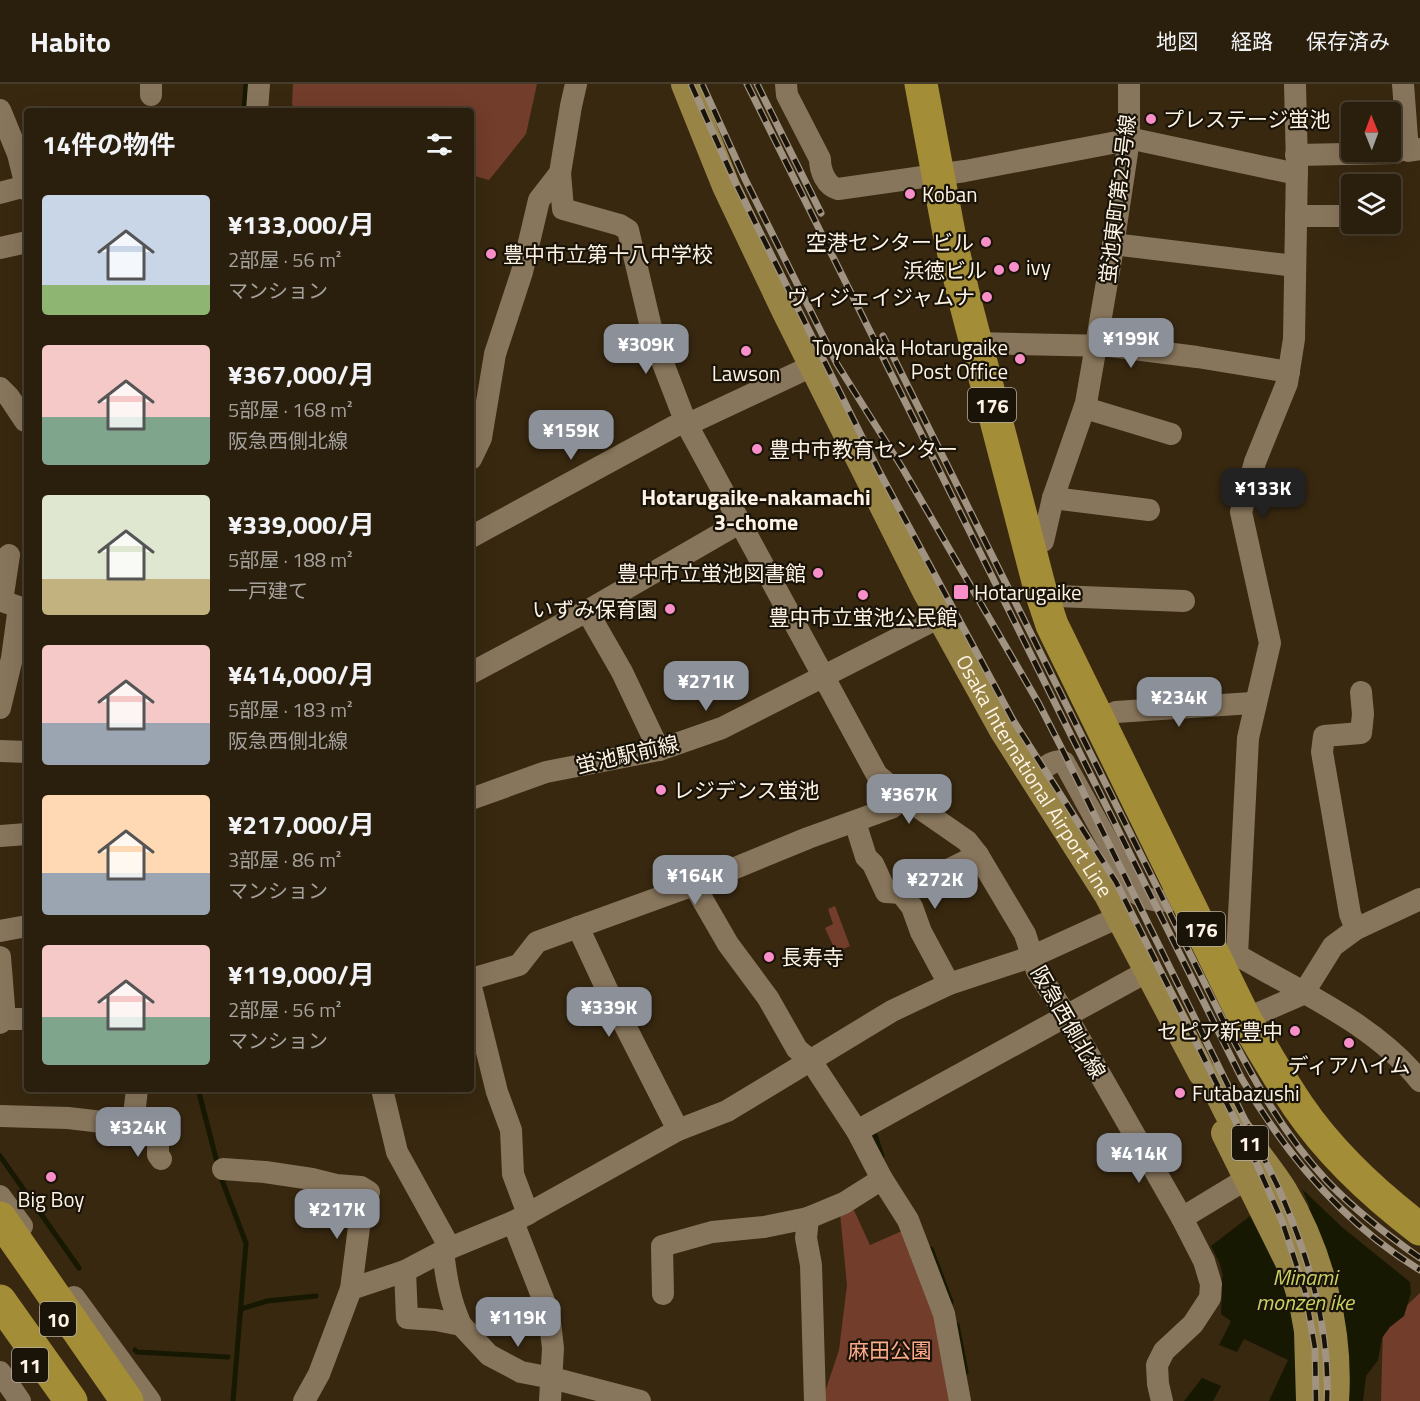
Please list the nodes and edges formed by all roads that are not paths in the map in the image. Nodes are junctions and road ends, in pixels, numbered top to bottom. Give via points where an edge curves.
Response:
1 (259, 84) edge
2 (576, 84) edge
3 (685, 84) edge
4 (786, 84) edge
5 (921, 84) edge
6 (1129, 84) edge
7 (1295, 84) edge
8 (1403, 84) edge
9 (257, 108) edge
10 (0, 110) edge
11 (1128, 140) junction
12 (1420, 149) edge
13 (1341, 160) edge
14 (1296, 165) junction
15 (560, 172) junction
16 (938, 175) junction
17 (24, 180) edge
18 (24, 188) edge
19 (0, 193) edge
20 (1296, 216) junction
21 (1341, 216) edge
22 (24, 243) edge
23 (1113, 244) junction
24 (0, 248) edge
25 (1295, 266) junction
26 (975, 343) junction
27 (1096, 346) junction
28 (812, 366) junction
29 (1289, 372) junction
30 (0, 388) edge
31 (1085, 408) junction
32 (24, 420) edge
33 (686, 423) junction
34 (1171, 434) dead end
35 (474, 453) edge
36 (1053, 498) junction
37 (1149, 510) dead end
38 (741, 522) junction
39 (474, 535) edge
40 (1029, 549) junction
41 (12, 555) edge
42 (1043, 598) junction
43 (1184, 601) dead end
44 (587, 610) junction
45 (940, 617) junction
46 (474, 671) edge
47 (823, 677) junction
48 (1361, 692) dead end
49 (1252, 703) dead end
50 (0, 708) edge
51 (1098, 720) junction
52 (659, 750) junction
53 (0, 751) edge
54 (24, 752) edge
55 (1033, 777) junction
56 (474, 798) edge
57 (905, 798) junction
58 (855, 822) junction
59 (24, 834) edge
60 (0, 836) edge
61 (978, 855) junction
62 (694, 885) junction
63 (901, 893) junction
64 (1185, 897) junction
65 (1420, 899) edge
66 (1119, 917) junction
67 (24, 927) edge
68 (578, 927) junction
69 (1356, 930) junction
70 (0, 931) edge
71 (0, 957) edge
72 (1031, 957) junction
73 (1227, 960) junction
74 (1148, 971) junction
75 (474, 978) edge
76 (949, 984) junction
77 (1303, 994) junction
78 (474, 999) edge
79 (1066, 1015) junction
80 (1245, 1019) junction
81 (11, 1020) edge
82 (811, 1061) junction
83 (1202, 1074) junction
84 (1420, 1081) edge
85 (137, 1092) edge
86 (383, 1092) edge
87 (0, 1116) edge
88 (133, 1124) junction
89 (678, 1130) junction
90 (857, 1131) junction
91 (161, 1160) dead end
92 (223, 1169) dead end
93 (1248, 1178) junction
94 (882, 1179) junction
95 (0, 1196) edge
96 (0, 1218) edge
97 (520, 1218) junction
98 (808, 1218) junction
99 (1182, 1218) junction
100 (1283, 1221) junction
101 (1420, 1229) edge
102 (0, 1237) edge
103 (447, 1250) junction
104 (0, 1259) edge
105 (405, 1271) junction
106 (351, 1289) junction
107 (663, 1293) dead end
108 (0, 1301) edge
109 (0, 1325) edge
110 (461, 1326) junction
111 (0, 1330) edge
112 (0, 1372) edge
113 (552, 1377) junction
114 (20, 1401) edge
115 (53, 1401) edge
116 (59, 1401) edge
117 (70, 1401) edge
118 (102, 1401) edge
119 (115, 1401) edge
120 (127, 1401) edge
121 (150, 1401) edge
122 (304, 1401) edge
123 (550, 1401) edge
124 (640, 1401) edge
125 (815, 1401) edge
126 (960, 1401) edge
127 (1162, 1401) edge
128 (1310, 1401) edge
129 (1335, 1401) edge

1 - 9 street
2 - 15 street, 阪急西側北線
3 - 28 main road, Osaka International Airport Line / 11 via 726,186
4 - 16 street via 820,159 820,167 833,188
5 - 16 highway, 176
6 - 11 street, 蛍池東町第23号線
7 - 14 street
8 - 12 street via 1408,151
10 - 17 street
11 - 14 street
11 - 16 street
11 - 23 street, 蛍池東町第23号線
13 - 14 street
14 - 20 street
15 - 33 street, 阪急西側北線 via 563,209 628,230 654,340
15 - 35 street via 539,200 522,272 495,354 481,438
16 - 26 highway, 176
18 - 19 street
20 - 21 street
20 - 25 street
22 - 24 street
23 - 25 street
23 - 27 street, 蛍池東町第23号線
25 - 29 street via 1294,339
26 - 27 street
26 - 40 highway, 176
27 - 29 street
27 - 31 street, 蛍池東町第23号線
28 - 33 street
28 - 45 main road, Osaka International Airport Line / 11
29 - 73 street via 1241,512 1270,643 1248,738
30 - 32 street
31 - 34 street
31 - 36 street, 蛍池東町第23号線
33 - 38 street, 阪急西側北線
33 - 39 street
36 - 37 street
36 - 40 street, 蛍池東町第23号線 via 1043,541
38 - 44 street
38 - 47 street, 阪急西側北線
40 - 42 highway, 176
41 - 50 street via 2,601 19,607
42 - 43 street
42 - 51 highway, 176
44 - 46 street
44 - 52 street
45 - 47 street, 蛍池駅前線
45 - 55 main road, Osaka International Airport Line / 11
47 - 52 street, 蛍池駅前線 via 722,728
47 - 57 street, 阪急西側北線 via 877,775
48 - 69 street via 1361,733 1324,736 1322,752
49 - 51 street via 1116,712
51 - 64 highway, 176
52 - 56 street, 蛍池駅前線 via 546,772
53 - 54 street
55 - 64 street via 1057,760 1064,762 1136,893 1168,902
55 - 66 main road, Osaka International Airport Line / 11
57 - 58 street
57 - 61 street, 阪急西側北線 via 968,842
58 - 62 street
58 - 63 street via 866,856 886,892
59 - 60 street
61 - 63 street
61 - 72 street, 阪急西側北線 via 1025,934
62 - 68 street
62 - 82 street via 797,1049
63 - 76 street via 912,907
64 - 73 highway, 176
65 - 69 street
66 - 72 street
66 - 74 main road, Osaka International Airport Line / 11
67 - 70 street
68 - 75 street via 537,942 519,965
68 - 89 street
69 - 77 street via 1333,946
71 - 81 street
72 - 76 street
72 - 79 street, 阪急西側北線
73 - 77 street
73 - 80 highway, 176
74 - 79 street
74 - 83 main road, Osaka International Airport Line / 11
76 - 82 street via 892,1011
77 - 80 street
77 - 84 street via 1328,1005 1377,1040
78 - 97 street via 497,1092 511,1130
79 - 90 street
79 - 99 street, 阪急西側北線
80 - 101 highway, 176 via 1298,1106 1324,1140 1391,1207
82 - 89 street via 728,1110
82 - 90 street
83 - 93 main road, Osaka International Airport Line / 11 via 1201,1084
83 - 100 main road, Osaka International Airport Line / 11 via 1210,1080 1234,1122 1273,1174
85 - 88 street
86 - 103 street via 397,1152
87 - 88 street
88 - 91 street via 159,1134
89 - 97 street
90 - 94 street
92 - 106 street via 312,1179 361,1187 369,1192 358,1227
93 - 99 street
93 - 100 main road, Osaka International Airport Line / 11
94 - 98 street via 844,1203
94 - 126 street via 912,1228 940,1301
95 - 121 street
96 - 120 highway
97 - 103 street
97 - 113 street via 549,1314
98 - 107 street via 712,1232 662,1246
98 - 125 street
99 - 127 street, 阪急西側北線 via 1204,1261 1211,1291 1193,1324 1164,1351 1157,1365
100 - 128 main road, Osaka International Airport Line / 11 via 1306,1315
100 - 129 main road, Osaka International Airport Line / 11 via 1315,1262 1326,1299 1333,1336
102 - 119 main road, 10
103 - 105 street
103 - 110 street via 451,1299
104 - 118 highway, 11
105 - 106 street
105 - 110 street via 406,1318
106 - 122 street via 319,1374
108 - 117 highway, 11
109 - 115 main road, 10
110 - 113 street via 489,1355 521,1372
111 - 116 highway, 11
112 - 114 street
113 - 123 street
113 - 124 street

